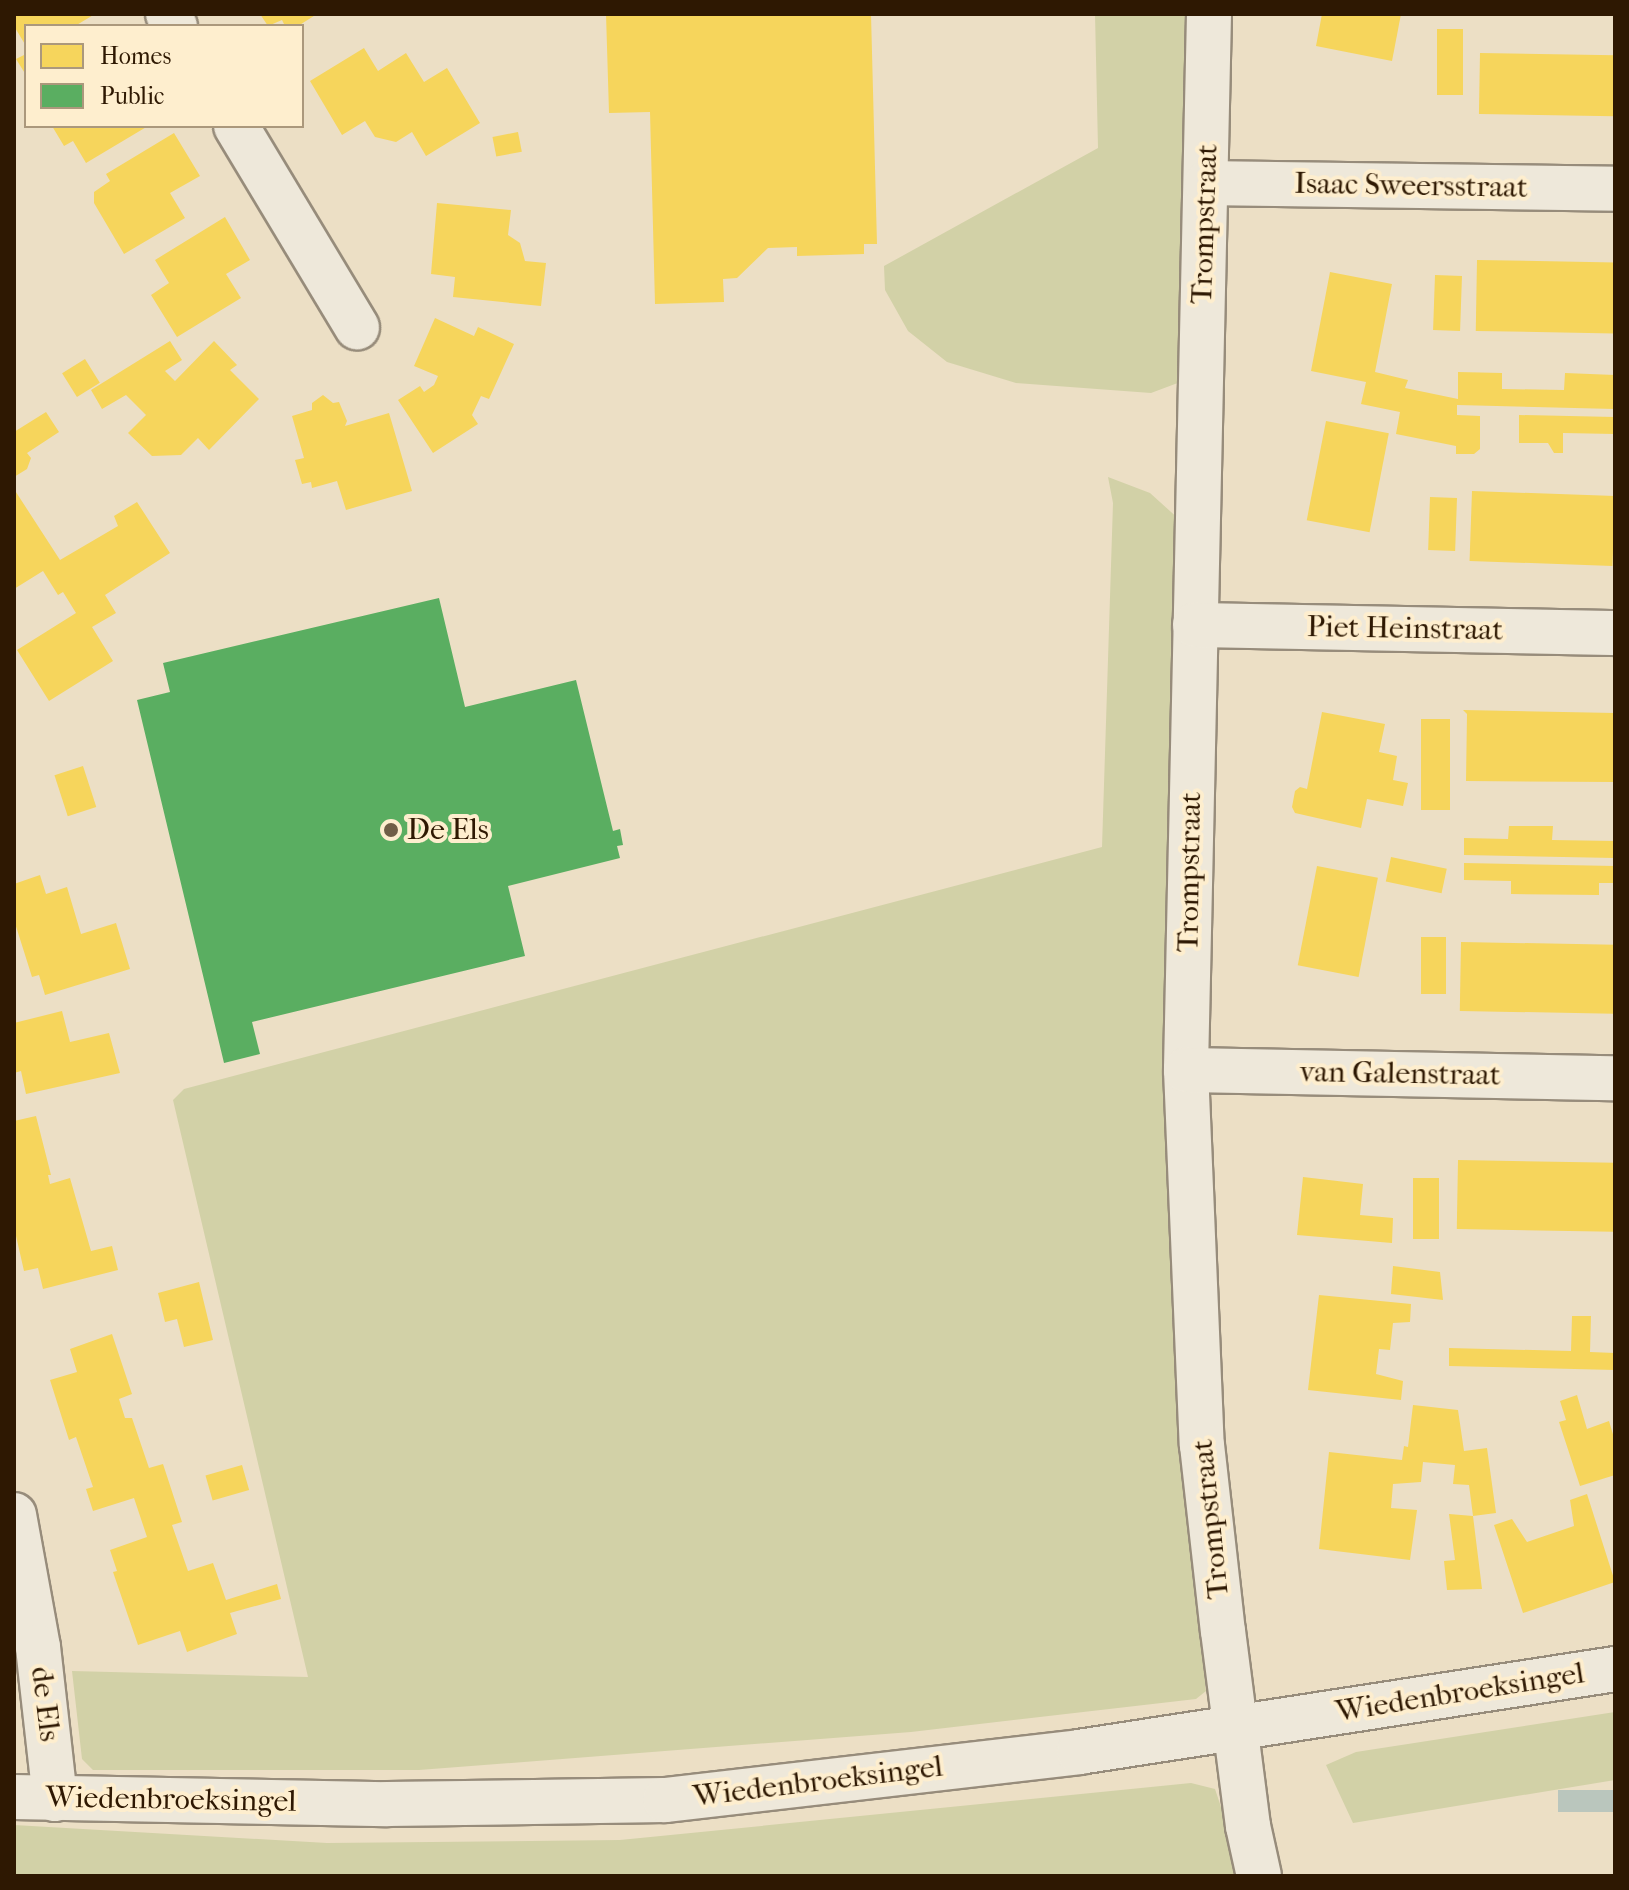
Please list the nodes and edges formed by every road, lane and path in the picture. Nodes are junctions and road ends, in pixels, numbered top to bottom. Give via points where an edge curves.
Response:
1 (1209, 14) edge
2 (237, 128) edge
3 (1207, 183) junction
4 (1615, 189) edge
5 (357, 327) dead end
6 (1195, 625) junction
7 (1615, 633) edge
8 (1186, 1070) junction
9 (1615, 1078) edge
10 (14, 1515) edge
11 (1615, 1669) edge
12 (1236, 1727) junction
13 (34, 1798) edge
14 (1259, 1876) edge

1 - 3 street, Trompstraat
2 - 5 street
3 - 4 street, Isaac Sweersstraat
3 - 6 street, Trompstraat
6 - 7 street, Piet Heinstraat
6 - 8 street, Trompstraat
8 - 9 street, van Galenstraat
8 - 12 street, Trompstraat via 1202,1445
10 - 13 street, de Els via 38,1647
11 - 12 street, Wiedenbroeksingel
12 - 13 street, Wiedenbroeksingel via 1079,1752 665,1800 387,1804
12 - 14 street, Trompstraat

